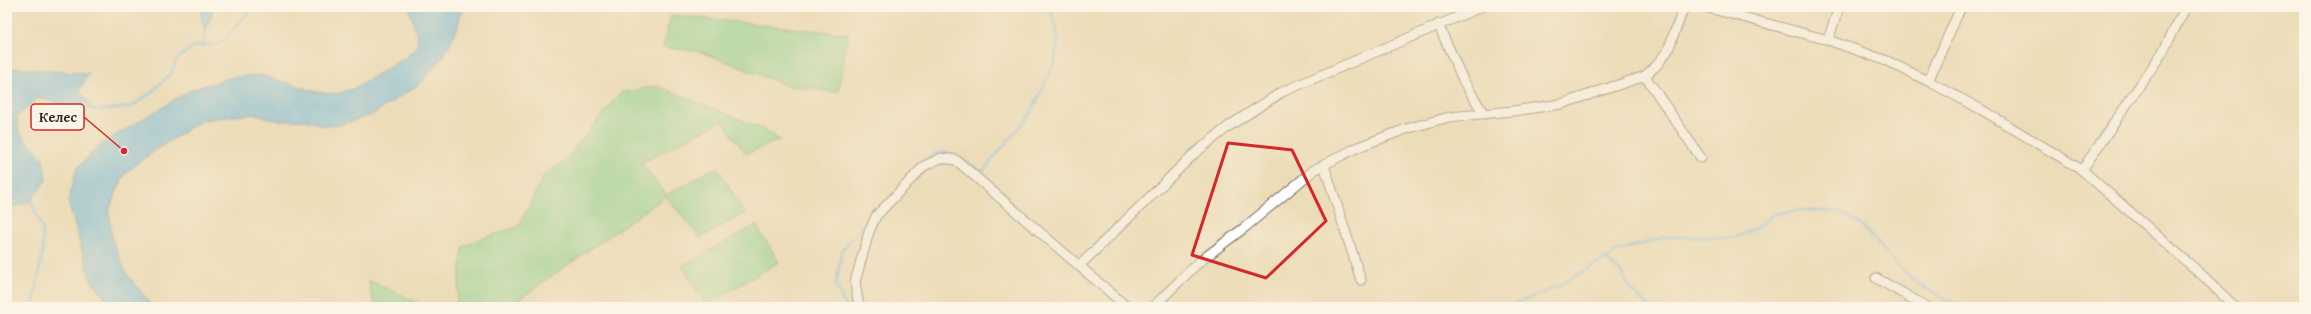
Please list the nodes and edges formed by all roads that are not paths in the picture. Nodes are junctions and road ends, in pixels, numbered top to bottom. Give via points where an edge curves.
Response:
1 (1482, 7) edge
2 (1684, 7) edge
3 (1705, 7) edge
4 (1840, 7) edge
5 (1961, 7) edge
6 (2186, 7) edge
7 (1438, 24) junction
8 (1828, 40) junction
9 (1645, 76) junction
10 (1928, 81) junction
11 (1484, 114) junction
12 (1701, 158) dead end
13 (1324, 165) junction
14 (2082, 170) junction
15 (1080, 266) junction
16 (1876, 278) dead end
17 (1361, 280) dead end
18 (859, 307) edge
19 (1127, 307) edge
20 (1153, 307) edge
21 (1926, 307) edge
22 (2235, 307) edge

1 - 7 street
2 - 9 street via 1668,50
3 - 8 street
4 - 8 street
5 - 10 street
6 - 14 street via 2162,53
7 - 11 street via 1464,82
7 - 15 street via 1282,92 1229,126 1194,154
8 - 10 street via 1887,61
9 - 11 street via 1561,104
9 - 12 street
10 - 14 street
11 - 13 street via 1449,117 1406,129 1358,147
13 - 17 street
13 - 20 street via 1314,170 1199,262
14 - 22 street
15 - 18 street via 956,160 941,158 924,166 876,216 869,232 856,282
15 - 19 street
16 - 21 street

